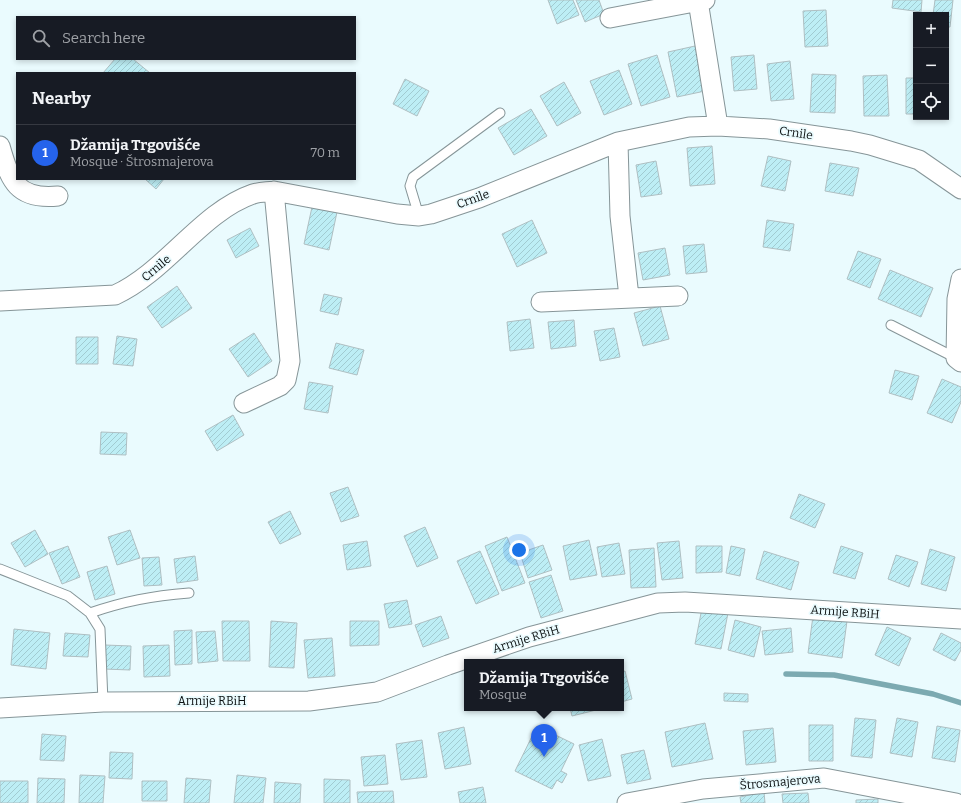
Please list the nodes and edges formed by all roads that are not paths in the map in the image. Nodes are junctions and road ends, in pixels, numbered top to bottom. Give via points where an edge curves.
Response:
1 (698, 0) edge
2 (705, 0) edge
3 (610, 18) dead end
4 (500, 113) dead end
5 (718, 126) junction
6 (618, 142) junction
7 (0, 146) edge
8 (961, 189) edge
9 (274, 191) junction
10 (58, 196) dead end
11 (419, 216) junction
12 (961, 279) edge
13 (678, 296) dead end
14 (629, 298) junction
15 (0, 301) edge
16 (541, 302) dead end
17 (891, 325) dead end
18 (958, 360) edge
19 (244, 403) dead end
20 (0, 569) edge
21 (189, 592) dead end
22 (90, 613) junction
23 (961, 619) edge
24 (464, 659) edge
25 (465, 659) edge
26 (103, 702) junction
27 (0, 708) edge
28 (627, 803) edge
29 (956, 803) edge

1 - 2 street
1 - 3 street
1 - 5 street
4 - 11 lane via 413,178 410,186
5 - 6 street, Crnile via 689,127
5 - 8 street, Crnile via 769,129 870,145 919,160
6 - 11 street, Crnile via 479,198
6 - 14 street via 620,216
7 - 10 street via 8,174 21,190 40,198
9 - 11 street, Crnile
9 - 15 street, Crnile via 254,193 232,203 160,266 132,287 115,295
9 - 19 street via 289,370 286,380 280,386
12 - 18 street via 957,299
13 - 14 street
14 - 16 street
17 - 18 lane
20 - 22 lane via 68,596
21 - 22 lane via 125,601
22 - 26 lane via 100,629
23 - 25 street, Armije RBiH via 685,602 658,603 529,637
24 - 26 street, Armije RBiH via 377,692 309,701
26 - 27 street, Armije RBiH
28 - 29 street, Štrosmajerova via 703,789 824,778

